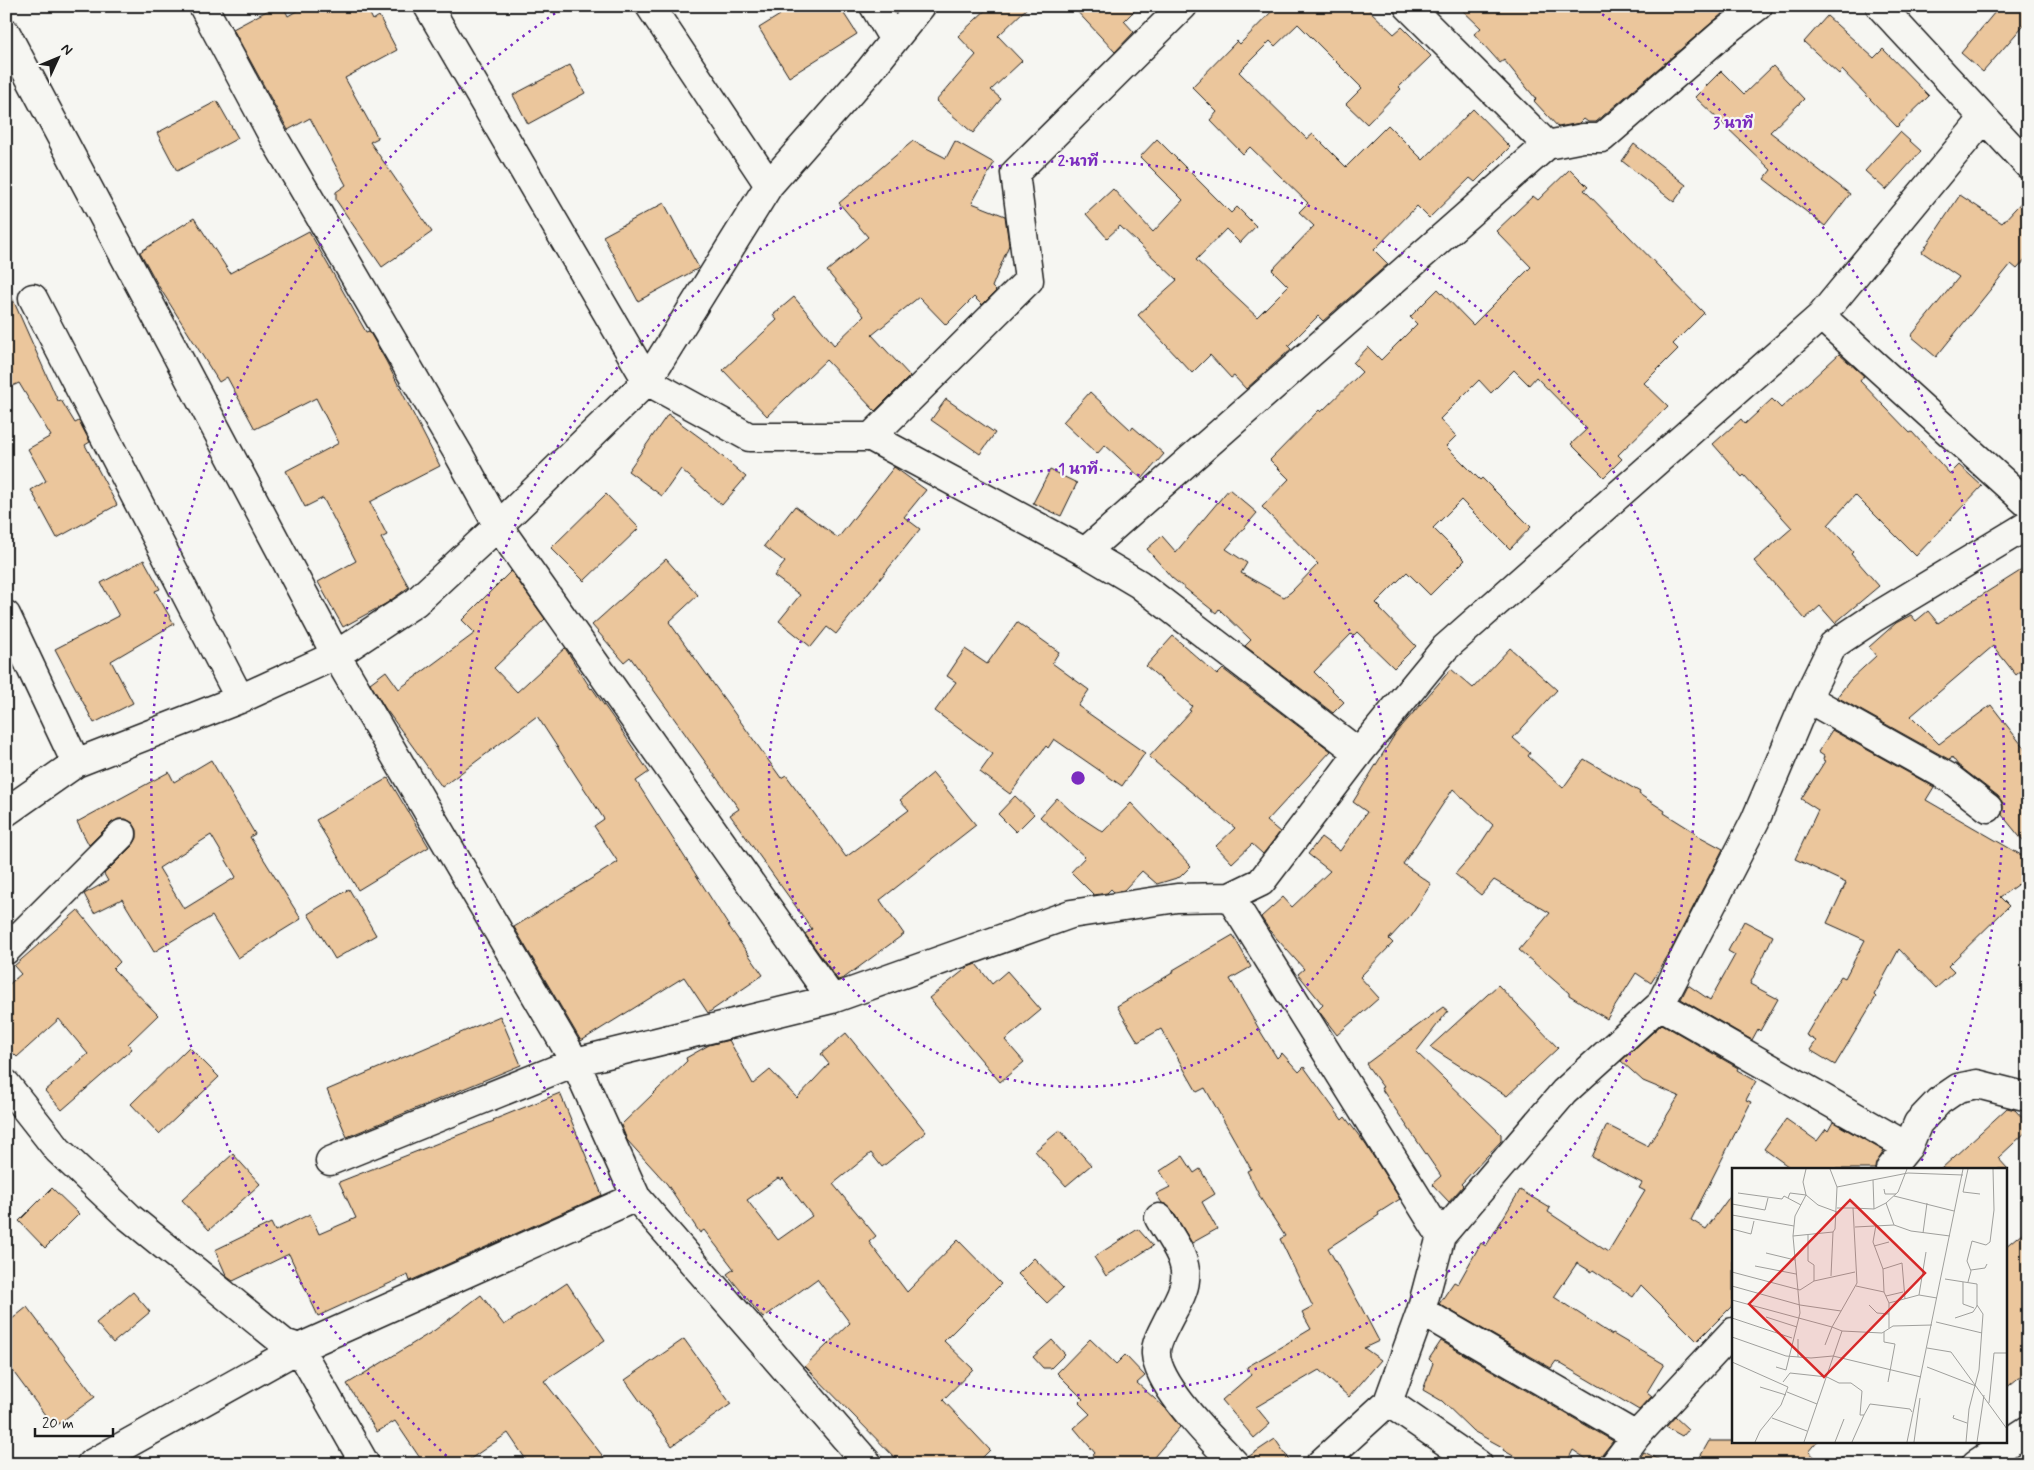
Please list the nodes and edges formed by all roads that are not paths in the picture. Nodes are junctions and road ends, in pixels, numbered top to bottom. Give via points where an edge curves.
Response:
1 (203, 6) edge
2 (428, 6) edge
3 (650, 6) edge
4 (874, 6) edge
5 (921, 6) edge
6 (1183, 6) edge
7 (1408, 6) edge
8 (1758, 6) edge
9 (1880, 6) edge
10 (6, 33) edge
11 (894, 40) junction
12 (1984, 118) junction
13 (1547, 145) junction
14 (2028, 165) edge
15 (769, 186) junction
16 (33, 298) dead end
17 (1821, 316) junction
18 (647, 381) junction
19 (871, 437) junction
20 (2028, 504) edge
21 (2028, 525) edge
22 (498, 526) junction
23 (1085, 552) junction
24 (6, 616) edge
25 (336, 655) junction
26 (1807, 698) junction
27 (240, 699) junction
28 (1358, 752) junction
29 (76, 763) junction
30 (1988, 808) dead end
31 (6, 812) edge
32 (122, 834) dead end
33 (1230, 897) junction
34 (6, 950) edge
35 (832, 999) junction
36 (1660, 1005) junction
37 (575, 1062) junction
38 (6, 1084) edge
39 (2028, 1097) edge
40 (1908, 1147) junction
41 (330, 1161) dead end
42 (1891, 1168) edge
43 (636, 1197) junction
44 (1159, 1218) dead end
45 (1441, 1236) junction
46 (1421, 1311) junction
47 (1732, 1333) edge
48 (299, 1348) junction
49 (1388, 1402) junction
50 (2028, 1430) edge
51 (1636, 1436) junction
52 (91, 1464) edge
53 (365, 1464) edge
54 (868, 1464) edge
55 (1234, 1464) edge
56 (1320, 1464) edge
57 (1478, 1464) edge
58 (1615, 1464) edge
59 (1976, 1464) edge

1 - 22 street via 279,146
2 - 18 street
3 - 15 street
4 - 11 street
5 - 11 street
6 - 19 street via 1014,173 1029,280
7 - 13 street
8 - 13 street via 1602,138
9 - 12 street
10 - 25 street
11 - 15 street
12 - 14 street
12 - 17 street
13 - 23 street
15 - 18 street
16 - 27 street
17 - 20 street
17 - 28 street via 1445,648
18 - 19 street via 749,437
18 - 22 street
19 - 23 street
21 - 26 street via 1833,646
22 - 25 street via 416,602
22 - 35 street
23 - 28 street via 1139,584
24 - 29 street
25 - 27 street
25 - 37 street
26 - 30 street via 1948,777
26 - 36 street via 1755,822
27 - 29 street
28 - 33 street via 1261,882
29 - 31 street
32 - 34 street
33 - 35 street via 1176,898 1071,914
33 - 45 street
35 - 37 street
36 - 40 street
36 - 45 street via 1564,1092
37 - 41 street
37 - 43 street
38 - 48 street via 58,1150 129,1217 284,1343
39 - 40 street via 1977,1084 1958,1088 1940,1100 1918,1123
40 - 42 street
43 - 48 street
43 - 54 street
44 - 55 street via 1183,1262 1185,1280 1156,1352 1161,1372 1180,1402
45 - 46 street
46 - 49 street
46 - 51 street
47 - 51 street
48 - 52 street
48 - 53 street
49 - 56 street
49 - 57 street
50 - 59 street
51 - 58 street

